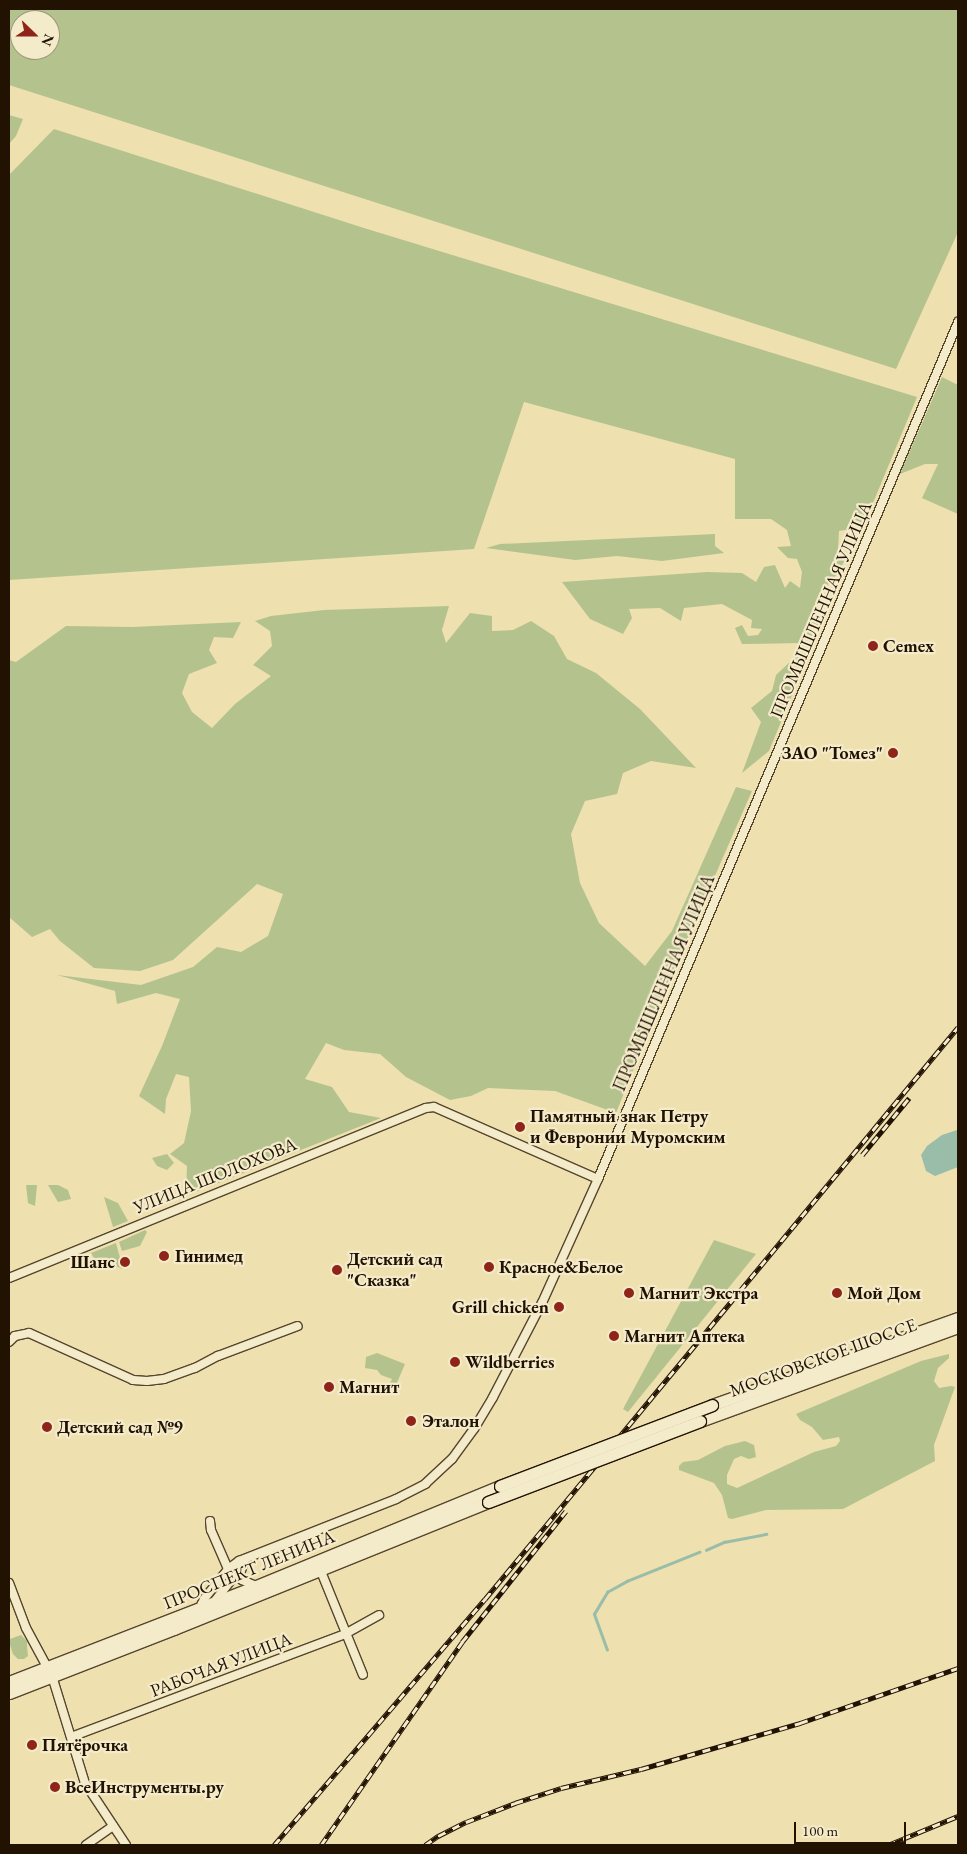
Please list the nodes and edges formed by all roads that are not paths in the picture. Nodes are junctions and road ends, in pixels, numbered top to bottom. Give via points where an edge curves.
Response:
1 (958, 322) edge
2 (598, 1179) junction
3 (9, 1278) edge
4 (958, 1318) edge
5 (298, 1326) dead end
6 (958, 1328) edge
7 (9, 1342) edge
8 (500, 1486) joint
9 (488, 1502) joint
10 (210, 1521) dead end
11 (244, 1562) junction
12 (228, 1569) junction
13 (320, 1569) junction
14 (9, 1583) edge
15 (256, 1586) junction
16 (208, 1609) junction
17 (379, 1615) dead end
18 (345, 1634) junction
19 (50, 1672) junction
20 (363, 1676) dead end
21 (9, 1682) edge
22 (9, 1693) edge
23 (71, 1737) junction
24 (113, 1826) junction
25 (86, 1845) edge
26 (126, 1845) edge

1 - 2 street, ПРОМЫШЛЕННАЯ УЛИЦА
2 - 3 street, УЛИЦА ШОЛОХОВА via 434,1108 426,1108
2 - 11 street, ПРОМЫШЛЕННАЯ УЛИЦА via 518,1351 474,1429 452,1459 425,1484 396,1499
4 - 8 main road, МОСКОВСКОЕ ШОССЕ, bridge via 712,1405
5 - 7 street via 164,1379 147,1381 127,1378 29,1333 14,1336
6 - 9 main road, МОСКОВСКОЕ ШОССЕ, bridge
8 - 15 main road, ПРОСПЕКТ ЛЕНИНА
9 - 13 main road, ПРОСПЕКТ ЛЕНИНА
10 - 12 street
11 - 12 street, ПРОМЫШЛЕННАЯ УЛИЦА via 239,1561
11 - 15 street via 241,1577
11 - 16 street, ПРОМЫШЛЕННАЯ УЛИЦА
12 - 16 street, ПРОМЫШЛЕННАЯ УЛИЦА via 204,1599
13 - 16 main road, ПРОСПЕКТ ЛЕНИНА
13 - 18 street
14 - 19 street via 26,1628
15 - 16 main road, ПРОСПЕКТ ЛЕНИНА
16 - 19 main road, ПРОСПЕКТ ЛЕНИНА
17 - 18 street, РАБОЧАЯ УЛИЦА
18 - 20 street
18 - 23 street, РАБОЧАЯ УЛИЦА
19 - 21 main road, ПРОСПЕКТ ЛЕНИНА
19 - 22 main road, ПРОСПЕКТ ЛЕНИНА
19 - 23 street
23 - 24 street via 85,1783
24 - 25 street
24 - 26 street

